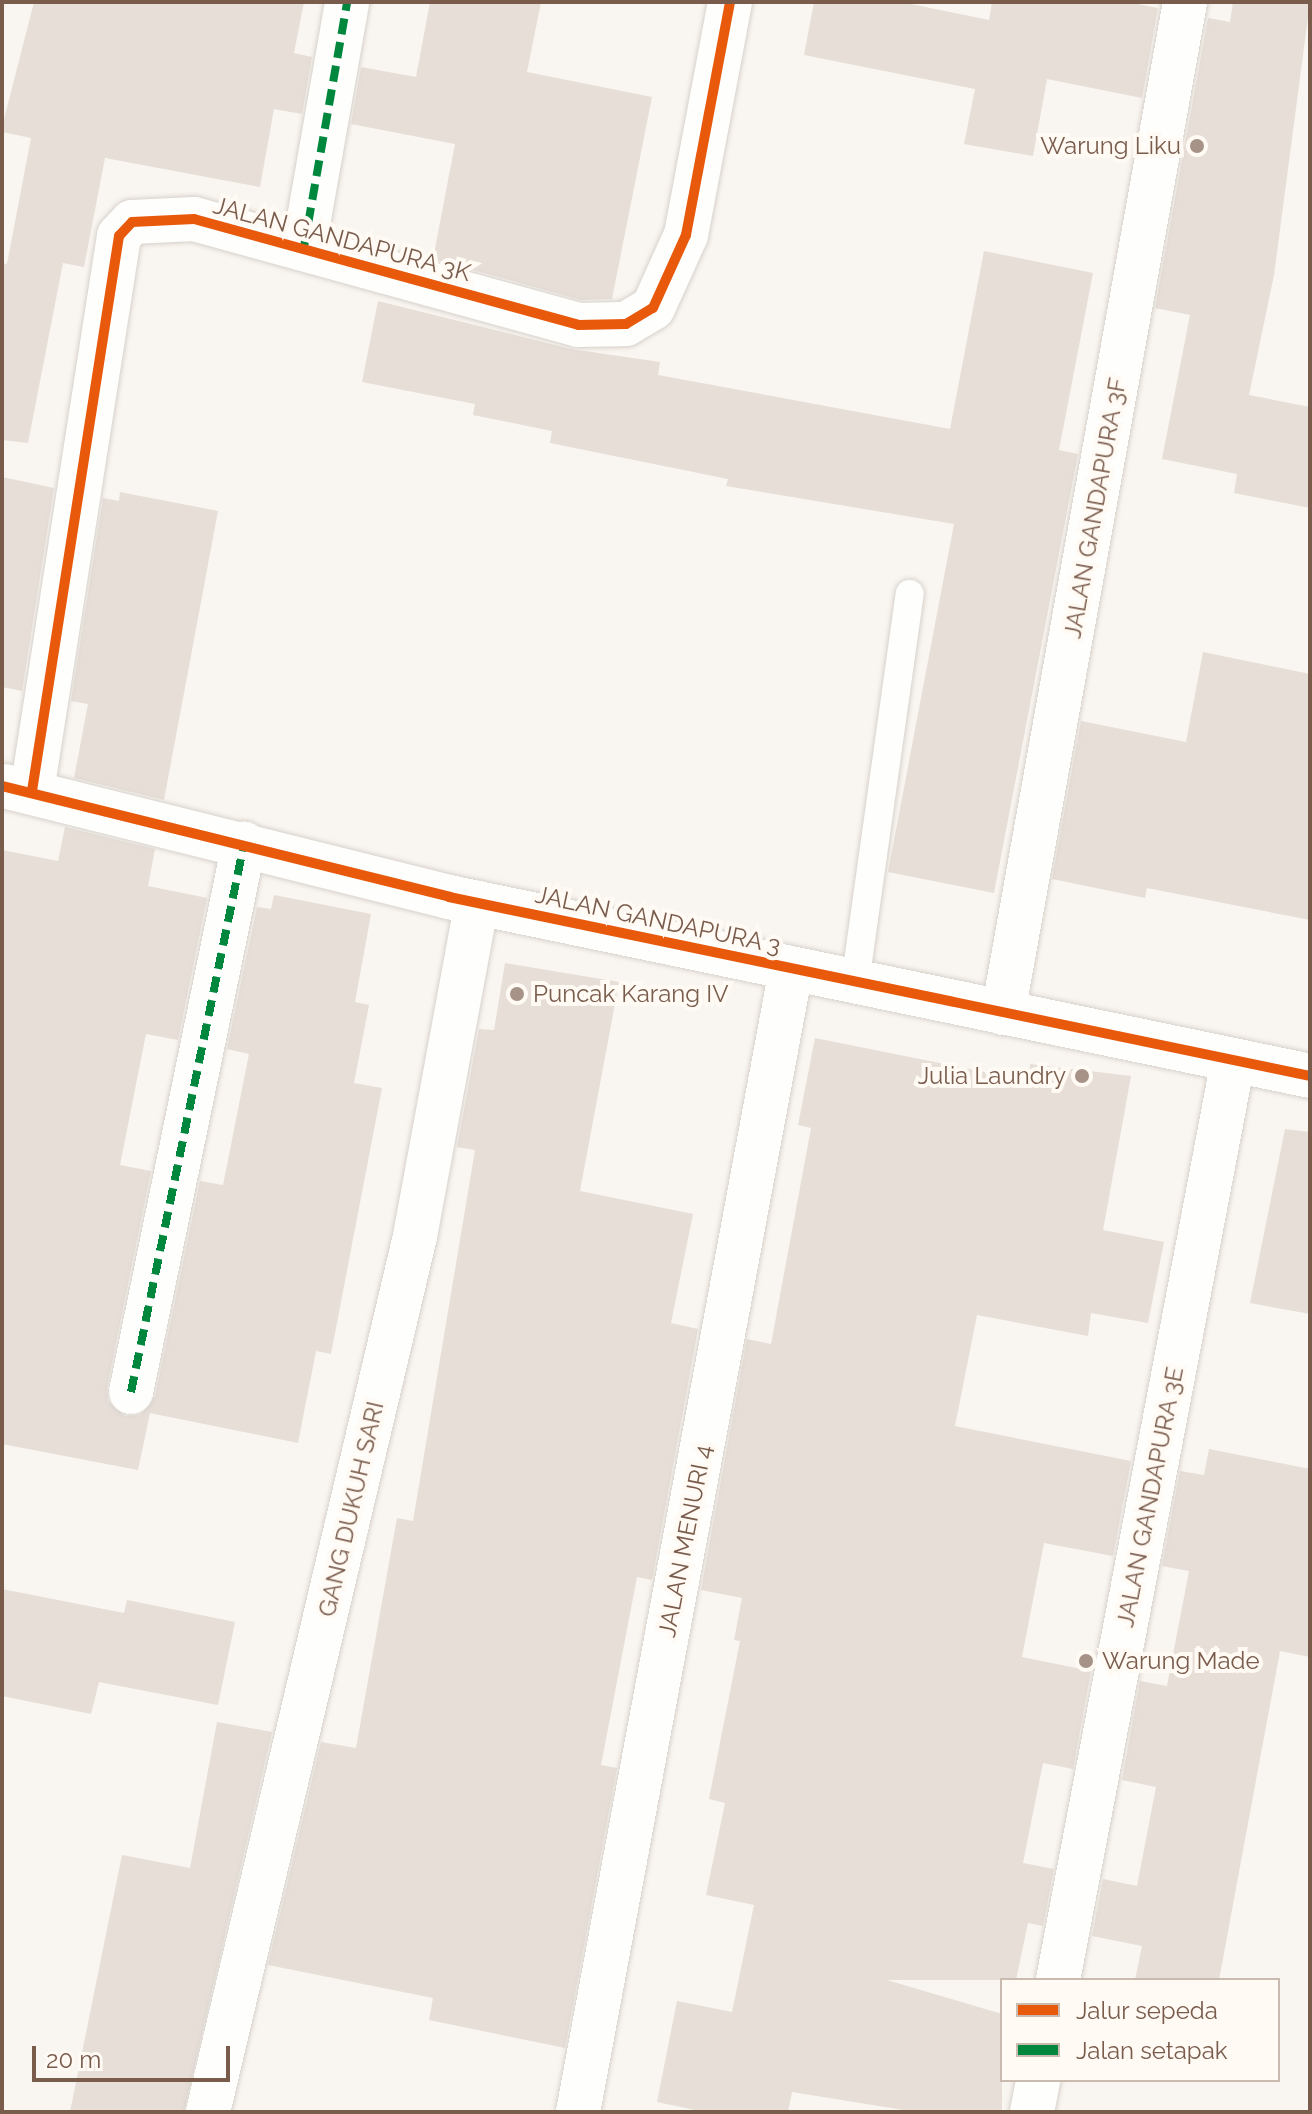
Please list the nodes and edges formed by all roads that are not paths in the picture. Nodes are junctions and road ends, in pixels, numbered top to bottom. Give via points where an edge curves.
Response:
1 (347, 2) edge
2 (730, 2) edge
3 (1185, 2) edge
4 (304, 247) junction
5 (910, 594) dead end
6 (17, 788) edge
7 (244, 844) junction
8 (477, 903) junction
9 (791, 969) junction
10 (855, 983) junction
11 (1003, 1013) junction
12 (1233, 1061) junction
13 (1310, 1076) edge
14 (131, 1392) dead end
15 (1058, 1978) edge
16 (1038, 2082) edge
17 (208, 2112) edge
18 (578, 2112) edge
19 (1032, 2112) edge

1 - 4 street
2 - 4 street, JALAN GANDAPURA 3K via 686,235 653,308 626,324 578,325
3 - 11 street, JALAN GANDAPURA 3F
4 - 6 street, JALAN GANDAPURA 3K via 162,216 132,222 119,236
5 - 10 lane
6 - 7 street, JALAN GANDAPURA 3
7 - 8 street, JALAN GANDAPURA 3
7 - 14 street
8 - 9 street, JALAN GANDAPURA 3
8 - 17 street, GANG DUKUH SARI via 415,1236
9 - 10 street, JALAN GANDAPURA 3
9 - 18 street, JALAN MENURI 4
10 - 11 street, JALAN GANDAPURA 3
11 - 12 street, JALAN GANDAPURA 3
12 - 13 street, JALAN GANDAPURA 3
12 - 15 street, JALAN GANDAPURA 3E
16 - 19 street

